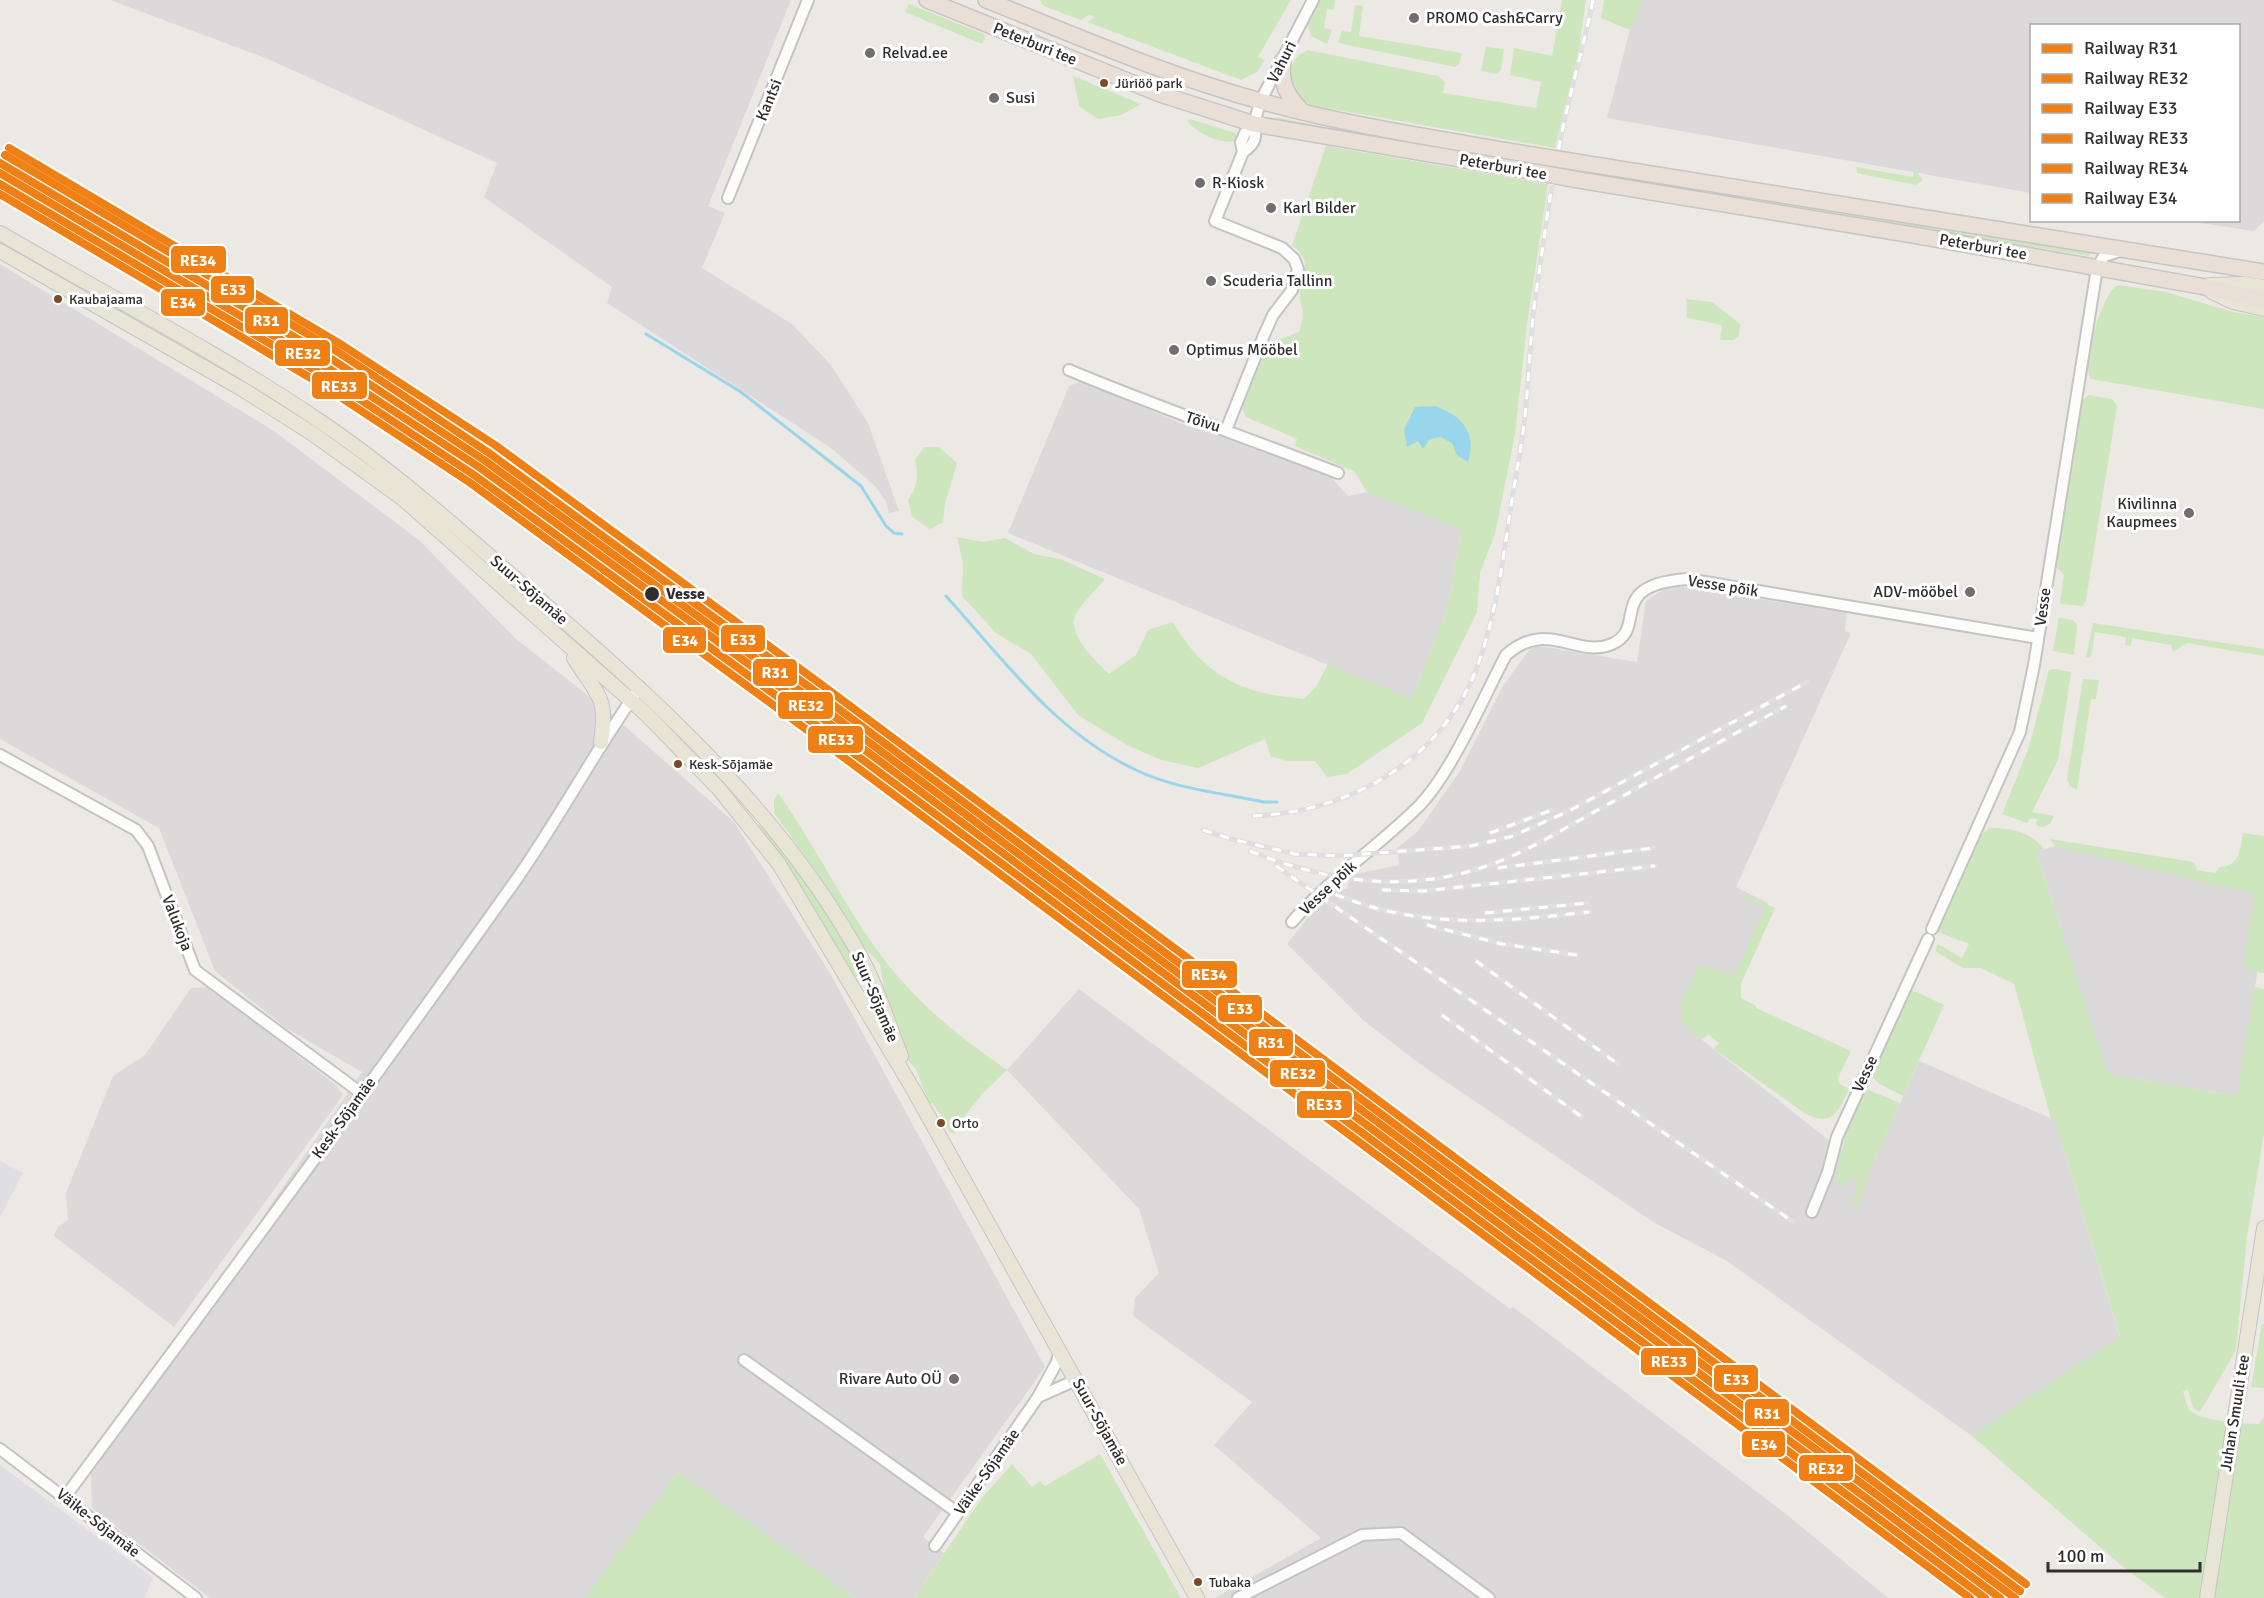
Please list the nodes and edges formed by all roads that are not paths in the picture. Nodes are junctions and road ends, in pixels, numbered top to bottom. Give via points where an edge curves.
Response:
1 (808, 0) edge
2 (927, 0) edge
3 (986, 0) edge
4 (1313, 0) edge
5 (1283, 60) junction
6 (1260, 102) junction
7 (1303, 112) junction
8 (1254, 124) junction
9 (728, 198) dead end
10 (4, 235) edge
11 (2120, 250) junction
12 (0, 252) edge
13 (2097, 268) junction
14 (2264, 272) edge
15 (2200, 286) junction
16 (2264, 288) edge
17 (2264, 300) edge
18 (2264, 309) edge
19 (1069, 370) dead end
20 (1226, 430) junction
21 (1338, 473) dead end
22 (2038, 638) junction
23 (565, 643) junction
24 (640, 687) junction
25 (630, 701) junction
26 (601, 742) junction
27 (0, 754) edge
28 (1292, 922) dead end
29 (871, 981) junction
30 (854, 991) junction
31 (914, 1089) junction
32 (362, 1093) junction
33 (1812, 1212) dead end
34 (2264, 1228) edge
35 (1060, 1350) junction
36 (744, 1360) dead end
37 (1076, 1380) junction
38 (1038, 1397) junction
39 (0, 1449) edge
40 (65, 1497) junction
41 (958, 1513) junction
42 (935, 1546) dead end
43 (196, 1598) edge
44 (1197, 1598) edge
45 (1238, 1598) edge
46 (1489, 1598) edge
47 (2207, 1598) edge

1 - 9 street, Kantsi
2 - 8 highway, Peterburi tee via 1160,94
3 - 6 highway, Peterburi tee via 1168,72
4 - 5 street, Vahuri
5 - 6 street, Vahuri
5 - 7 highway via 1281,75 1286,94
6 - 7 highway, Peterburi tee
6 - 8 street, Vahuri
7 - 11 highway, Peterburi tee, bridge via 1532,155
8 - 13 highway, Peterburi tee, bridge
8 - 20 street, Vahuri via 1240,142 1243,152 1215,220 1282,248 1298,269 1292,290 1273,315
10 - 12 street
10 - 24 main road, Suur-Sõjamäe via 319,420 410,487
11 - 13 street via 2104,256
11 - 14 highway, Peterburi tee
12 - 23 main road, Suur-Sõjamäe via 314,434 402,498
13 - 15 highway, Peterburi tee
13 - 22 street, Vesse
15 - 16 main road via 2244,284
15 - 17 highway, Peterburi tee
15 - 18 main road via 2233,302
19 - 20 street, Tõivu via 1157,407
20 - 21 street, Tõivu
22 - 28 street, Vesse põik via 1687,579 1664,580 1645,588 1633,600 1628,630 1615,643 1601,647 1537,639 1520,643 1506,655 1443,775 1421,804 1317,893
22 - 33 street, Vesse via 2020,732 1837,1137
23 - 25 main road, Suur-Sõjamäe
23 - 26 main road via 604,704
24 - 25 street, Kesk-Sõjamäe
24 - 29 main road, Suur-Sõjamäe via 697,741 810,874
25 - 26 street, Kesk-Sõjamäe
25 - 30 main road, Suur-Sõjamäe via 711,780 779,864
26 - 32 street, Kesk-Sõjamäe via 518,877
27 - 32 street, Valukoja via 136,830 148,846 195,970
29 - 30 main road
29 - 31 main road, Suur-Sõjamäe
30 - 31 main road, Suur-Sõjamäe
31 - 35 main road, Suur-Sõjamäe
32 - 40 street, Kesk-Sõjamäe
34 - 47 main road, Juhan Smuuli tee
35 - 37 main road, Suur-Sõjamäe
35 - 38 street, Väike-Sõjamäe via 1053,1373
36 - 41 street
37 - 38 street
37 - 44 main road, Suur-Sõjamäe
38 - 41 street, Väike-Sõjamäe
39 - 40 street, Väike-Sõjamäe
40 - 43 street, Väike-Sõjamäe
41 - 42 street, Väike-Sõjamäe
45 - 46 street via 1362,1534 1401,1533

